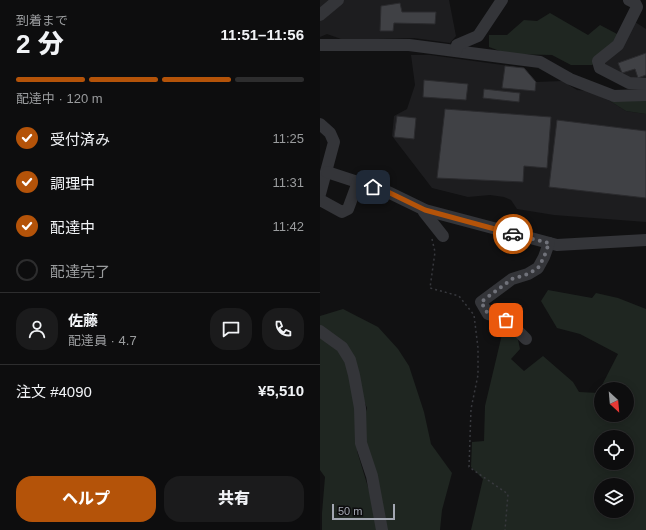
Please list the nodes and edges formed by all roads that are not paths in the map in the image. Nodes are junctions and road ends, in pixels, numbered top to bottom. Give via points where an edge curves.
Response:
1 (338, 0) edge
2 (502, 0) edge
3 (629, 0) edge
4 (320, 15) edge
5 (320, 44) edge
6 (456, 51) junction
7 (646, 84) edge
8 (646, 95) edge
9 (320, 124) edge
10 (327, 172) junction
11 (358, 182) junction
12 (320, 194) edge
13 (320, 201) edge
14 (425, 210) junction
15 (443, 236) dead end
16 (646, 240) edge
17 (549, 243) junction
18 (320, 331) edge
19 (526, 339) dead end
20 (382, 530) edge

1 - 4 street
2 - 6 street via 478,36 458,45
3 - 7 street via 637,7 618,45 598,61 600,68 629,83
5 - 6 street via 409,45
6 - 8 street via 540,62 570,79 614,96
9 - 10 street via 330,133 334,142
10 - 11 street
10 - 12 street
11 - 13 street via 348,209 342,212
11 - 14 street via 388,192
14 - 15 street
14 - 17 street
16 - 17 street via 557,245
17 - 19 street via 538,268 512,279 481,302 488,314 506,320
18 - 20 street via 342,347 350,360 360,408 361,443 372,476

